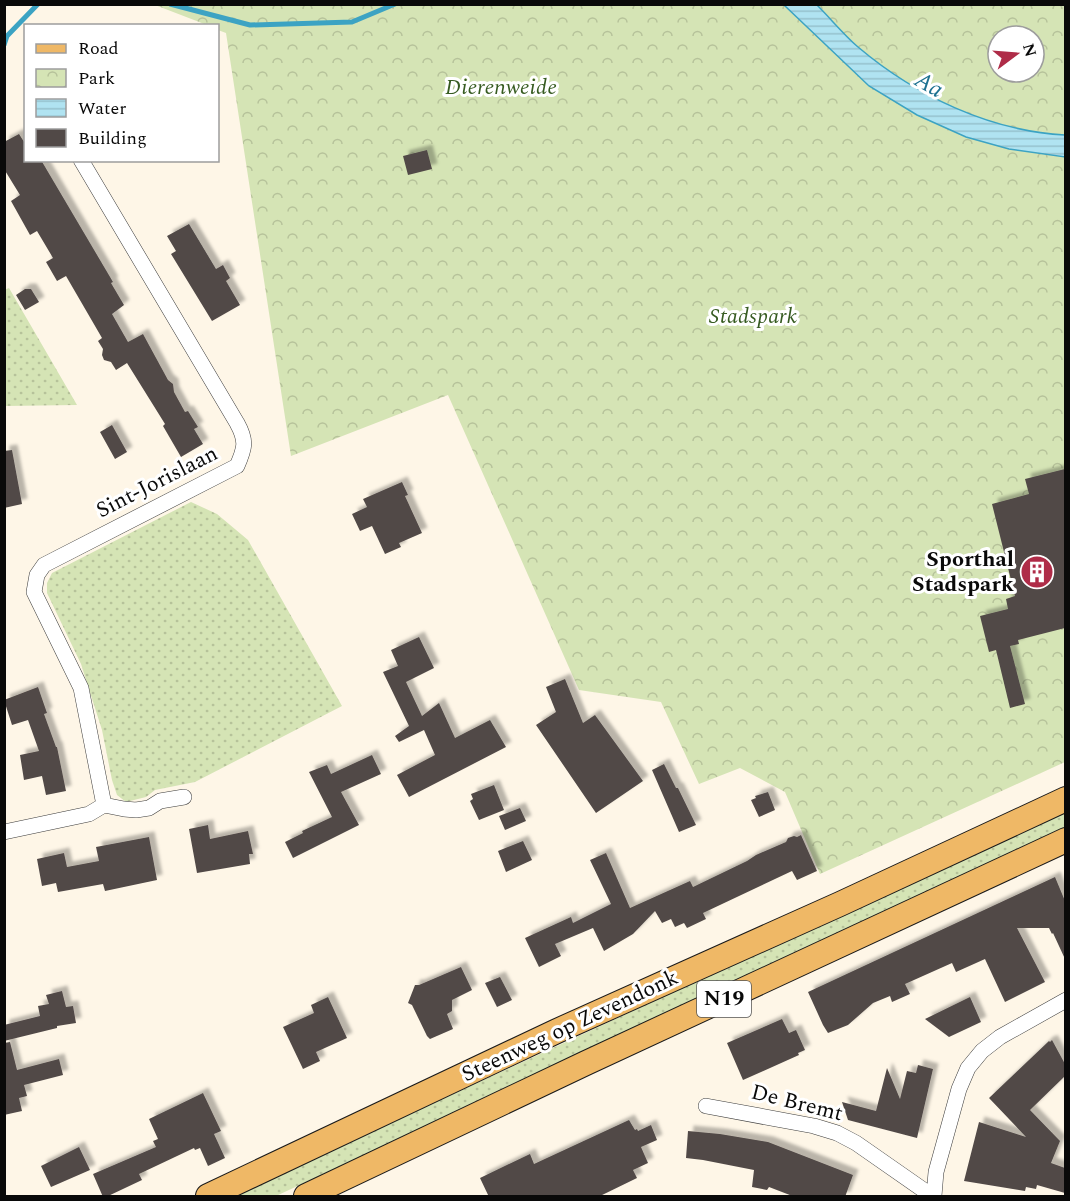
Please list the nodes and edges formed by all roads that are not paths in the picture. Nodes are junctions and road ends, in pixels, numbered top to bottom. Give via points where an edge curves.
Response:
1 (82, 162) edge
2 (184, 798) dead end
3 (1065, 799) edge
4 (104, 805) junction
5 (4, 832) edge
6 (1065, 840) edge
7 (1065, 1000) edge
8 (706, 1106) dead end
9 (208, 1197) edge
10 (306, 1197) edge
11 (933, 1197) edge

1 - 4 street, Sint-Jorislaan via 244,435 237,466 45,565 37,575 34,592 81,688
2 - 4 street via 136,810
3 - 9 main road, Steenweg op Zevendonk / N19 via 557,1031
4 - 5 street via 89,814
6 - 10 main road, Steenweg op Zevendonk / N19
7 - 11 street via 1000,1037 968,1068 936,1172
8 - 11 street, De Bremt via 837,1133

